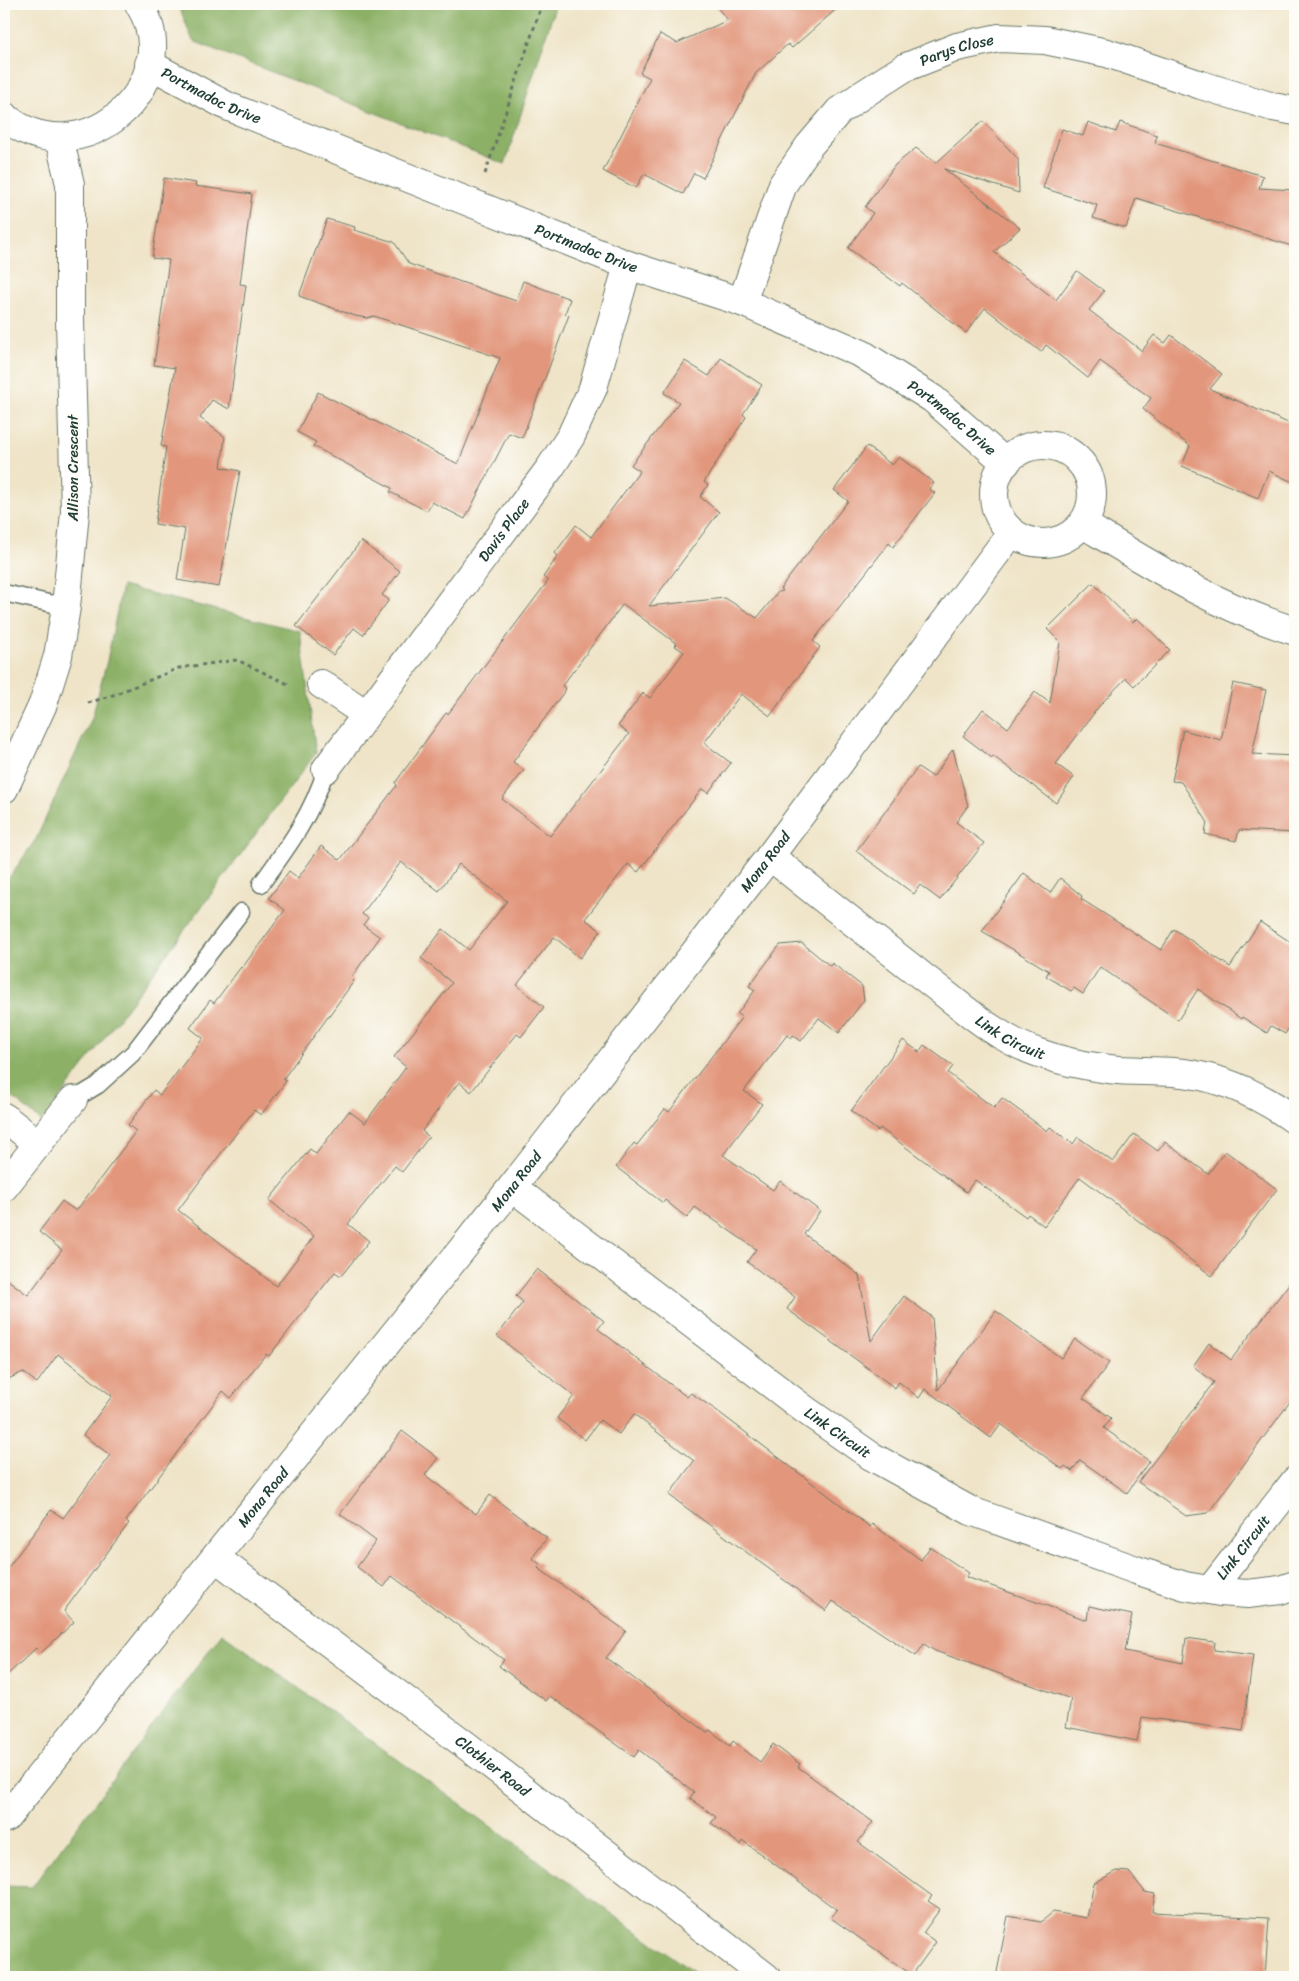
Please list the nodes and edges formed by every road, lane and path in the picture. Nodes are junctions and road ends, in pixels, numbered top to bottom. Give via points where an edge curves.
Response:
1 (139, 4) edge
2 (542, 4) edge
3 (149, 64) junction
4 (1295, 111) edge
5 (4, 116) edge
6 (59, 138) junction
7 (474, 205) junction
8 (628, 265) junction
9 (742, 302) junction
10 (1006, 463) junction
11 (1083, 524) junction
12 (1012, 532) junction
13 (4, 594) edge
14 (66, 607) junction
15 (1295, 631) edge
16 (322, 684) joint
17 (88, 703) dead end
18 (366, 714) junction
19 (326, 769) joint
20 (4, 789) edge
21 (770, 856) junction
22 (261, 884) dead end
23 (241, 912) dead end
24 (73, 1100) joint
25 (4, 1116) edge
26 (1295, 1120) edge
27 (38, 1144) junction
28 (4, 1187) edge
29 (512, 1187) junction
30 (1295, 1481) edge
31 (216, 1558) junction
32 (1295, 1585) edge
33 (1210, 1590) junction
34 (6, 1818) dead end
35 (766, 1977) edge

1 - 3 street via 148,26
2 - 7 path
3 - 6 street via 143,84 118,117 80,136
3 - 7 street, Portmadoc Drive via 227,106
4 - 9 street, Parys Close via 1201,85 1107,53 1045,40 999,38 957,47 904,68 862,95 839,112 809,146 783,184
5 - 6 street via 34,133
6 - 14 street, Allison Crescent via 70,184 75,512
7 - 8 street, Portmadoc Drive
8 - 9 street, Portmadoc Drive
8 - 18 street, Davis Place via 593,388 570,436 544,476
9 - 10 street, Portmadoc Drive via 862,354 933,399
10 - 11 street via 1018,452 1032,447 1061,449 1074,456 1085,467 1091,481 1090,511
10 - 12 street via 994,491 1002,521
11 - 12 street via 1071,535 1041,544
11 - 15 street via 1188,588 1255,618
12 - 21 street, Mona Road
13 - 14 lane
14 - 20 street, Allison Crescent via 58,656 43,704
16 - 17 path via 298,689 237,660 179,668
16 - 18 street
18 - 19 street, Davis Place
19 - 22 lane via 318,795 297,835
21 - 26 street, Link Circuit via 1007,1038 1066,1062 1110,1070 1174,1072 1202,1077 1272,1104
21 - 29 street, Mona Road
23 - 24 lane via 134,1053 98,1085
24 - 27 street
25 - 27 street
27 - 28 street
29 - 31 street, Mona Road
29 - 33 street, Link Circuit via 804,1409 871,1456 971,1511 1136,1570 1185,1586
30 - 33 street, Link Circuit
31 - 34 street, Mona Road
31 - 35 street, Clothier Road
32 - 33 street, Link Circuit via 1248,1594

